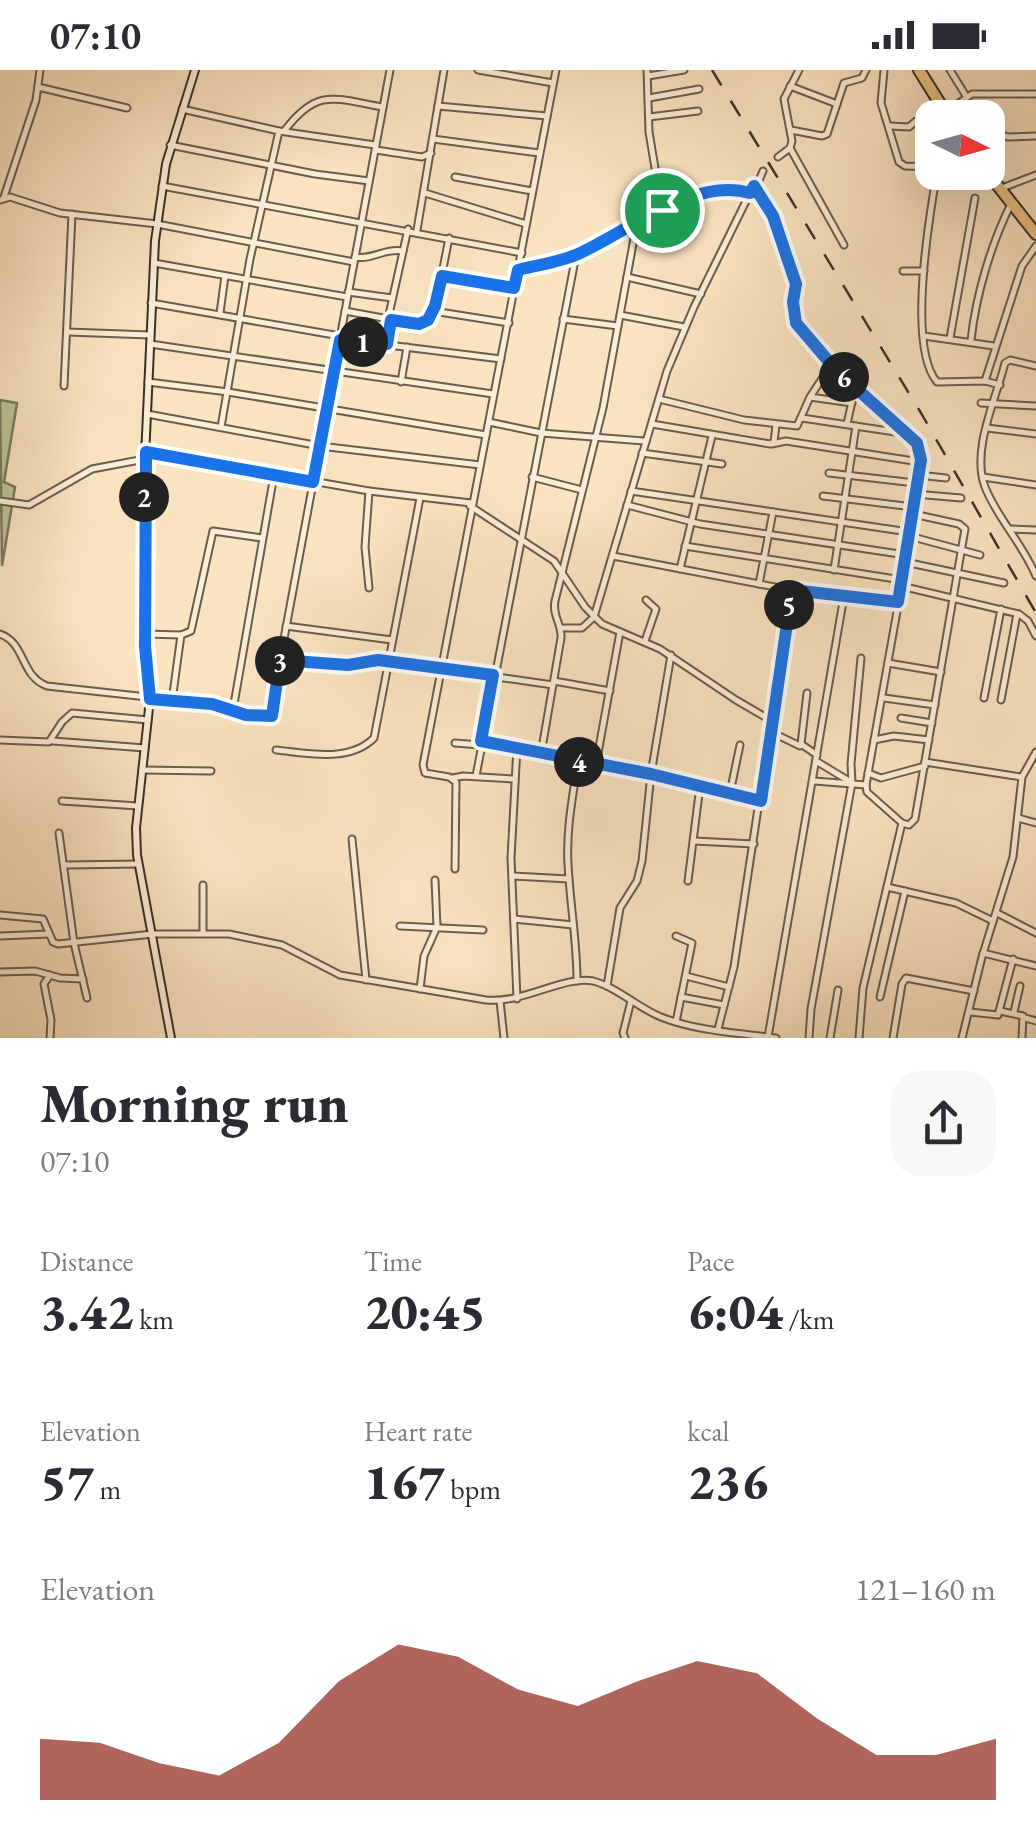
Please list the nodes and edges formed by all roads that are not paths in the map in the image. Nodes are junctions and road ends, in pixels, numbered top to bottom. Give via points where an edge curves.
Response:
1 (40, 70) edge
2 (196, 70) edge
3 (390, 70) edge
4 (444, 70) edge
5 (478, 70) edge
6 (556, 70) edge
7 (684, 70) edge
8 (799, 70) edge
9 (850, 70) edge
10 (866, 70) edge
11 (884, 70) edge
12 (919, 70) edge
13 (950, 70) edge
14 (648, 73) edge
15 (847, 80) junction
16 (553, 83) junction
17 (790, 86) junction
18 (38, 87) junction
19 (699, 89) dead end
20 (1036, 94) edge
21 (966, 96) junction
22 (649, 98) junction
23 (938, 100) edge
24 (961, 100) edge
25 (837, 104) junction
26 (438, 106) junction
27 (383, 107) junction
28 (128, 108) dead end
29 (182, 109) junction
30 (698, 110) dead end
31 (547, 116) junction
32 (649, 117) junction
33 (915, 122) edge
34 (890, 126) junction
35 (791, 130) junction
36 (281, 131) junction
37 (1005, 136) edge
38 (1036, 136) edge
39 (433, 140) junction
40 (170, 145) junction
41 (376, 147) junction
42 (790, 148) junction
43 (431, 153) junction
44 (540, 153) junction
45 (778, 157) dead end
46 (271, 166) junction
47 (915, 167) edge
48 (763, 171) dead end
49 (1036, 176) edge
50 (456, 177) dead end
51 (369, 181) junction
52 (162, 186) junction
53 (1005, 186) edge
54 (752, 190) junction
55 (932, 190) edge
56 (1001, 190) edge
57 (532, 191) junction
58 (424, 193) junction
59 (975, 198) dead end
60 (2, 199) edge
61 (263, 203) junction
62 (1011, 204) junction
63 (662, 210) junction
64 (72, 214) junction
65 (362, 222) junction
66 (637, 222) junction
67 (157, 224) junction
68 (526, 224) junction
69 (408, 230) junction
70 (417, 231) junction
71 (1036, 234) edge
72 (449, 238) junction
73 (254, 242) junction
74 (844, 245) dead end
75 (1036, 246) edge
76 (403, 251) junction
77 (522, 252) junction
78 (576, 255) junction
79 (354, 260) junction
80 (154, 263) junction
81 (518, 270) junction
82 (903, 271) dead end
83 (924, 271) junction
84 (225, 276) junction
85 (442, 276) junction
86 (627, 276) junction
87 (247, 280) junction
88 (514, 288) junction
89 (700, 294) junction
90 (348, 295) junction
91 (392, 298) junction
92 (151, 303) junction
93 (345, 311) junction
94 (432, 311) junction
95 (220, 314) junction
96 (620, 315) junction
97 (242, 317) junction
98 (563, 318) junction
99 (390, 319) junction
100 (509, 323) junction
101 (618, 326) junction
102 (684, 327) junction
103 (67, 332) junction
104 (924, 336) junction
105 (340, 338) junction
106 (950, 338) junction
107 (150, 340) junction
108 (971, 340) junction
109 (387, 344) junction
110 (994, 346) junction
111 (407, 347) junction
112 (235, 355) junction
113 (501, 359) junction
114 (831, 365) junction
115 (1036, 366) edge
116 (334, 374) junction
117 (986, 381) junction
118 (148, 382) junction
119 (401, 382) junction
120 (1000, 384) junction
121 (64, 386) dead end
122 (855, 388) junction
123 (228, 392) junction
124 (494, 394) junction
125 (810, 396) junction
126 (658, 399) junction
127 (981, 402) dead end
128 (852, 403) junction
129 (994, 403) junction
130 (1036, 406) edge
131 (327, 410) junction
132 (147, 414) junction
133 (802, 418) junction
134 (489, 422) junction
135 (651, 424) junction
136 (776, 425) junction
137 (846, 425) junction
138 (856, 426) junction
139 (221, 427) junction
140 (987, 428) junction
141 (541, 433) junction
142 (905, 433) junction
143 (1036, 434) edge
144 (486, 435) junction
145 (712, 435) junction
146 (596, 436) junction
147 (646, 442) junction
148 (772, 444) junction
149 (320, 446) junction
150 (851, 452) junction
151 (642, 454) junction
152 (145, 456) junction
153 (706, 462) junction
154 (920, 462) junction
155 (722, 464) dead end
156 (480, 465) junction
157 (829, 473) dead end
158 (274, 474) junction
159 (847, 475) junction
160 (918, 475) junction
161 (532, 477) junction
162 (982, 477) junction
163 (946, 478) dead end
164 (313, 482) junction
165 (916, 483) junction
166 (1036, 485) edge
167 (583, 490) junction
168 (368, 491) junction
169 (631, 491) junction
170 (915, 494) junction
171 (823, 496) dead end
172 (420, 498) junction
173 (961, 498) dead end
174 (0, 500) edge
175 (696, 500) junction
176 (843, 500) junction
177 (471, 504) junction
178 (627, 505) junction
179 (912, 510) junction
180 (773, 512) junction
181 (691, 522) junction
182 (839, 522) junction
183 (1011, 529) junction
184 (1036, 530) edge
185 (909, 534) junction
186 (768, 535) junction
187 (262, 538) junction
188 (519, 539) junction
189 (835, 545) junction
190 (686, 546) junction
191 (962, 550) junction
192 (980, 555) dead end
193 (612, 556) junction
194 (764, 558) junction
195 (905, 559) junction
196 (562, 568) junction
197 (680, 570) junction
198 (834, 570) junction
199 (958, 574) junction
200 (1036, 576) edge
201 (902, 583) junction
202 (1004, 583) dead end
203 (759, 584) junction
204 (369, 588) dead end
205 (792, 590) junction
206 (844, 596) junction
207 (954, 598) junction
208 (646, 600) dead end
209 (898, 602) junction
210 (1000, 609) junction
211 (1017, 614) junction
212 (594, 617) junction
213 (286, 626) junction
214 (561, 628) junction
215 (620, 632) junction
216 (0, 634) edge
217 (145, 634) junction
218 (181, 634) junction
219 (1036, 636) edge
220 (392, 640) junction
221 (645, 642) junction
222 (671, 655) junction
223 (862, 658) dead end
224 (280, 660) junction
225 (388, 661) junction
226 (888, 662) junction
227 (440, 666) junction
228 (941, 672) junction
229 (493, 675) junction
230 (553, 683) junction
231 (610, 691) junction
232 (806, 693) dead end
233 (882, 698) junction
234 (984, 698) dead end
235 (150, 699) junction
236 (1001, 700) dead end
237 (172, 701) junction
238 (935, 705) junction
239 (232, 710) junction
240 (901, 718) dead end
241 (148, 720) junction
242 (772, 721) junction
243 (932, 723) junction
244 (771, 732) junction
245 (0, 740) edge
246 (874, 740) junction
247 (929, 740) junction
248 (52, 741) junction
249 (455, 743) dead end
250 (480, 743) junction
251 (740, 745) dead end
252 (517, 747) junction
253 (145, 748) junction
254 (802, 748) junction
255 (276, 750) dead end
256 (1036, 752) edge
257 (541, 754) junction
258 (817, 758) junction
259 (578, 761) junction
260 (596, 764) junction
261 (925, 764) junction
262 (142, 770) junction
263 (211, 771) dead end
264 (651, 774) junction
265 (868, 774) junction
266 (476, 776) junction
267 (1022, 777) junction
268 (453, 778) junction
269 (513, 779) junction
270 (813, 781) junction
271 (852, 783) junction
272 (866, 785) junction
273 (700, 786) junction
274 (730, 793) junction
275 (761, 801) junction
276 (62, 802) dead end
277 (138, 806) junction
278 (1018, 818) junction
279 (902, 822) junction
280 (1036, 823) edge
281 (59, 832) dead end
282 (352, 839) dead end
283 (694, 841) junction
284 (754, 844) junction
285 (138, 864) junction
286 (66, 865) junction
287 (456, 869) dead end
288 (513, 876) junction
289 (569, 879) junction
290 (435, 880) dead end
291 (688, 881) dead end
292 (203, 884) dead end
293 (887, 887) junction
294 (905, 892) junction
295 (996, 912) junction
296 (0, 914) edge
297 (514, 919) junction
298 (994, 922) junction
299 (573, 925) junction
300 (400, 926) dead end
301 (437, 927) junction
302 (483, 930) dead end
303 (1036, 933) edge
304 (49, 934) junction
305 (153, 934) junction
306 (202, 934) junction
307 (0, 936) edge
308 (676, 936) dead end
309 (74, 943) junction
310 (984, 954) junction
311 (1013, 959) junction
312 (1036, 966) edge
313 (0, 972) edge
314 (50, 976) junction
315 (686, 976) junction
316 (83, 980) junction
317 (366, 980) junction
318 (576, 981) junction
319 (607, 986) junction
320 (1020, 986) dead end
321 (729, 987) junction
322 (420, 990) junction
323 (838, 990) dead end
324 (974, 990) junction
325 (681, 997) junction
326 (880, 997) dead end
327 (87, 998) dead end
328 (517, 999) junction
329 (500, 1001) junction
330 (631, 1001) junction
331 (724, 1006) junction
332 (969, 1011) junction
333 (1000, 1011) junction
334 (1013, 1014) junction
335 (1025, 1018) junction
336 (1036, 1021) edge
337 (676, 1022) junction
338 (716, 1029) junction
339 (744, 1036) edge
340 (768, 1037) edge
341 (50, 1038) edge
342 (171, 1038) edge
343 (504, 1038) edge
344 (626, 1038) edge
345 (713, 1038) edge
346 (776, 1038) edge
347 (810, 1038) edge
348 (830, 1038) edge
349 (858, 1038) edge
350 (894, 1038) edge
351 (962, 1038) edge
352 (1022, 1038) edge

1 - 18 street
2 - 29 street
3 - 27 street
4 - 26 street
5 - 16 street
6 - 16 street
7 - 14 street
8 - 17 street
9 - 15 street
10 - 15 street via 862,78
11 - 34 street via 882,102
12 - 23 highway
13 - 21 street
14 - 22 street
15 - 25 street
16 - 31 street
17 - 25 street
17 - 35 street via 784,103
18 - 28 street
18 - 60 street
19 - 22 street
20 - 21 street
21 - 24 street
22 - 32 street
25 - 35 street via 827,134
26 - 31 street
26 - 39 street
27 - 36 street via 324,98 304,107
27 - 41 street
29 - 36 street
29 - 40 street
30 - 32 street
31 - 44 street
32 - 63 street
33 - 34 street
34 - 47 street via 902,165
35 - 42 street
36 - 41 street
36 - 46 street
37 - 38 street
39 - 43 street
39 - 44 street
40 - 46 street
40 - 52 street
41 - 43 street
41 - 51 street
42 - 45 street
42 - 74 street
43 - 58 street
44 - 57 street
46 - 51 street
46 - 61 street
48 - 54 street
49 - 53 street
50 - 57 street
51 - 65 street
52 - 61 street
52 - 67 street
54 - 63 street via 722,189
54 - 89 street
54 - 114 street via 773,216 796,284 796,323
55 - 83 street
56 - 62 highway
57 - 68 street
58 - 68 street
58 - 70 street
59 - 106 street
60 - 64 street
61 - 65 street
61 - 73 street
62 - 71 highway
62 - 108 street
63 - 66 street
64 - 67 street
64 - 103 street
65 - 69 street
65 - 79 street
66 - 78 street
66 - 86 street
67 - 73 street
67 - 80 street
68 - 77 street
69 - 70 street
69 - 76 street
70 - 72 street
72 - 77 street
72 - 85 street
73 - 79 street
73 - 87 street
75 - 110 street via 1022,266
76 - 79 street via 386,249
76 - 91 street
77 - 81 street
78 - 81 street
78 - 98 street
79 - 90 street
80 - 84 street
80 - 92 street
81 - 88 street
82 - 83 street
83 - 104 street
84 - 87 street
84 - 95 street
85 - 88 street
85 - 94 street
86 - 89 street
86 - 96 street
87 - 90 street
87 - 97 street
88 - 100 street
89 - 102 street
90 - 91 street
90 - 93 street
91 - 99 street
92 - 95 street
92 - 107 street
93 - 99 street
93 - 105 street
94 - 99 street via 419,324
94 - 100 street
95 - 97 street
96 - 101 street
96 - 102 street
97 - 105 street
97 - 112 street
98 - 101 street
98 - 141 street
99 - 109 street
100 - 113 street
101 - 146 street
102 - 126 street
103 - 107 street
103 - 121 street
104 - 106 street
104 - 117 street via 934,380
105 - 109 street
105 - 116 street
106 - 108 street
107 - 112 street
107 - 118 street
108 - 110 street
109 - 111 street
110 - 117 street
111 - 113 street
111 - 119 street
112 - 116 street
112 - 123 street
113 - 124 street
114 - 122 street
114 - 125 street
115 - 120 street via 1007,360
116 - 119 street
116 - 131 street
117 - 120 street
118 - 123 street
118 - 132 street
119 - 124 street
120 - 129 street
122 - 128 street
122 - 142 street
123 - 131 street
123 - 139 street
124 - 134 street
125 - 128 street
125 - 133 street
126 - 135 street
126 - 136 street
127 - 129 street
128 - 137 street
129 - 130 street
129 - 140 street
131 - 144 street
131 - 149 street
132 - 139 street
132 - 152 street
133 - 136 street via 797,426
133 - 137 street
134 - 141 street
134 - 144 street
135 - 145 street
135 - 147 street
136 - 148 street
137 - 138 street
138 - 142 street
138 - 150 street
139 - 149 street
140 - 143 street
140 - 162 street
141 - 146 street
141 - 161 street
142 - 154 street via 917,443
144 - 156 street
145 - 148 street
145 - 153 street
146 - 147 street
146 - 167 street
147 - 151 street
148 - 150 street via 786,440
149 - 156 street
149 - 164 street
150 - 154 street
150 - 159 street
151 - 153 street
151 - 169 street
152 - 158 street
152 - 174 street via 92,469 32,504
152 - 217 street
153 - 155 street
153 - 175 street
154 - 160 street
156 - 177 street
157 - 159 street
158 - 164 street
158 - 187 street
159 - 165 street
159 - 176 street
160 - 163 street
160 - 165 street
161 - 167 street
161 - 188 street
162 - 166 street
162 - 183 street
164 - 168 street
164 - 213 street
165 - 170 street
167 - 196 street
168 - 172 street
168 - 204 street
169 - 175 street
169 - 178 street
170 - 173 street
170 - 179 street
171 - 176 street
172 - 177 street
172 - 220 street
175 - 180 street
175 - 181 street
176 - 179 street
176 - 182 street
177 - 188 street
177 - 227 street
178 - 181 street
178 - 193 street
179 - 185 street
179 - 191 street via 963,526
180 - 182 street
180 - 186 street
181 - 186 street
181 - 190 street
182 - 185 street
182 - 189 street
183 - 184 street
183 - 200 street
185 - 191 street
185 - 195 street
186 - 189 street
186 - 194 street
187 - 218 street via 211,533 193,628
187 - 239 street
188 - 196 street
188 - 229 street
189 - 195 street
189 - 198 street
190 - 194 street
190 - 197 street
191 - 192 street
191 - 199 street
193 - 197 street
193 - 212 street
194 - 198 street
194 - 203 street
195 - 199 street
195 - 201 street
196 - 212 street
196 - 214 street via 553,612
197 - 203 street
198 - 201 street
199 - 202 street
199 - 207 street
201 - 207 street
201 - 209 street
203 - 205 street
205 - 206 street
205 - 242 street
206 - 209 street
206 - 258 street
207 - 210 street
207 - 228 street
208 - 221 street via 656,610
209 - 226 street
210 - 211 street
210 - 234 street
211 - 219 street
211 - 236 street
212 - 214 street via 582,628
212 - 215 street
213 - 220 street
213 - 224 street
214 - 230 street
215 - 221 street
215 - 231 street
216 - 235 street via 14,642 40,684
217 - 218 street
217 - 235 street
218 - 237 street
220 - 225 street
221 - 222 street
222 - 242 street
222 - 264 street
223 - 271 street
224 - 225 street
224 - 239 street via 273,716
225 - 227 street
225 - 255 street via 370,743 338,754
226 - 228 street
226 - 233 street
227 - 229 street
227 - 268 street via 422,768
228 - 238 street
229 - 230 street
229 - 250 street
230 - 231 street
230 - 257 street
231 - 260 street
232 - 254 street
233 - 238 street
233 - 246 street
235 - 237 street
235 - 241 street
237 - 239 street
238 - 243 street
240 - 243 street
241 - 248 street via 72,713
241 - 253 street
242 - 244 street
243 - 247 street
244 - 254 street
244 - 275 street
245 - 248 street
246 - 247 street
246 - 265 street
247 - 261 street
248 - 253 street
249 - 250 street
250 - 252 street
250 - 266 street
251 - 274 street
252 - 257 street
252 - 269 street
253 - 262 street
254 - 258 street
256 - 267 street
257 - 259 street
258 - 270 street
258 - 271 street
259 - 260 street
259 - 289 street
260 - 264 street
261 - 265 street via 882,778
261 - 267 street
261 - 279 street via 915,819 912,825
262 - 263 street
262 - 277 street
264 - 273 street
264 - 319 street via 642,861 620,908
265 - 272 street
266 - 268 street
266 - 269 street
267 - 278 street
268 - 287 street
269 - 288 street
270 - 271 street
270 - 340 street
271 - 272 street
271 - 347 street
272 - 279 street
273 - 274 street
273 - 283 street
274 - 275 street
275 - 284 street
276 - 277 street
277 - 285 street
278 - 280 street
278 - 295 street
279 - 293 street
281 - 286 street
282 - 317 street
283 - 284 street
283 - 291 street
284 - 321 street
285 - 286 street
285 - 305 street
286 - 309 street
288 - 289 street
288 - 297 street
289 - 299 street
290 - 301 street
292 - 306 street
293 - 294 street
293 - 349 street
294 - 298 street via 956,903
294 - 326 street
295 - 298 street
295 - 303 street
296 - 304 street via 42,918
297 - 299 street
297 - 328 street
298 - 310 street
299 - 318 street
300 - 301 street
301 - 302 street
301 - 322 street
304 - 307 street
304 - 309 street via 55,944
305 - 306 street
305 - 309 street
305 - 342 street
306 - 317 street via 274,943 334,973
308 - 315 street via 692,943
309 - 316 street
310 - 311 street
310 - 324 street
311 - 312 street
311 - 333 street
313 - 314 street
314 - 316 street
314 - 341 street via 44,984
315 - 321 street
315 - 325 street
316 - 327 street
317 - 322 street
318 - 319 street
318 - 328 street
319 - 330 street
320 - 334 street
321 - 331 street
322 - 329 street
323 - 348 street
324 - 332 street
324 - 350 street via 906,978
325 - 331 street
325 - 337 street
328 - 329 street
329 - 343 street
330 - 337 street
330 - 344 street
331 - 338 street
332 - 333 street
332 - 351 street
333 - 334 street
334 - 335 street
335 - 336 street
335 - 352 street
337 - 338 street
338 - 339 street
338 - 345 street
339 - 340 street
340 - 346 street

